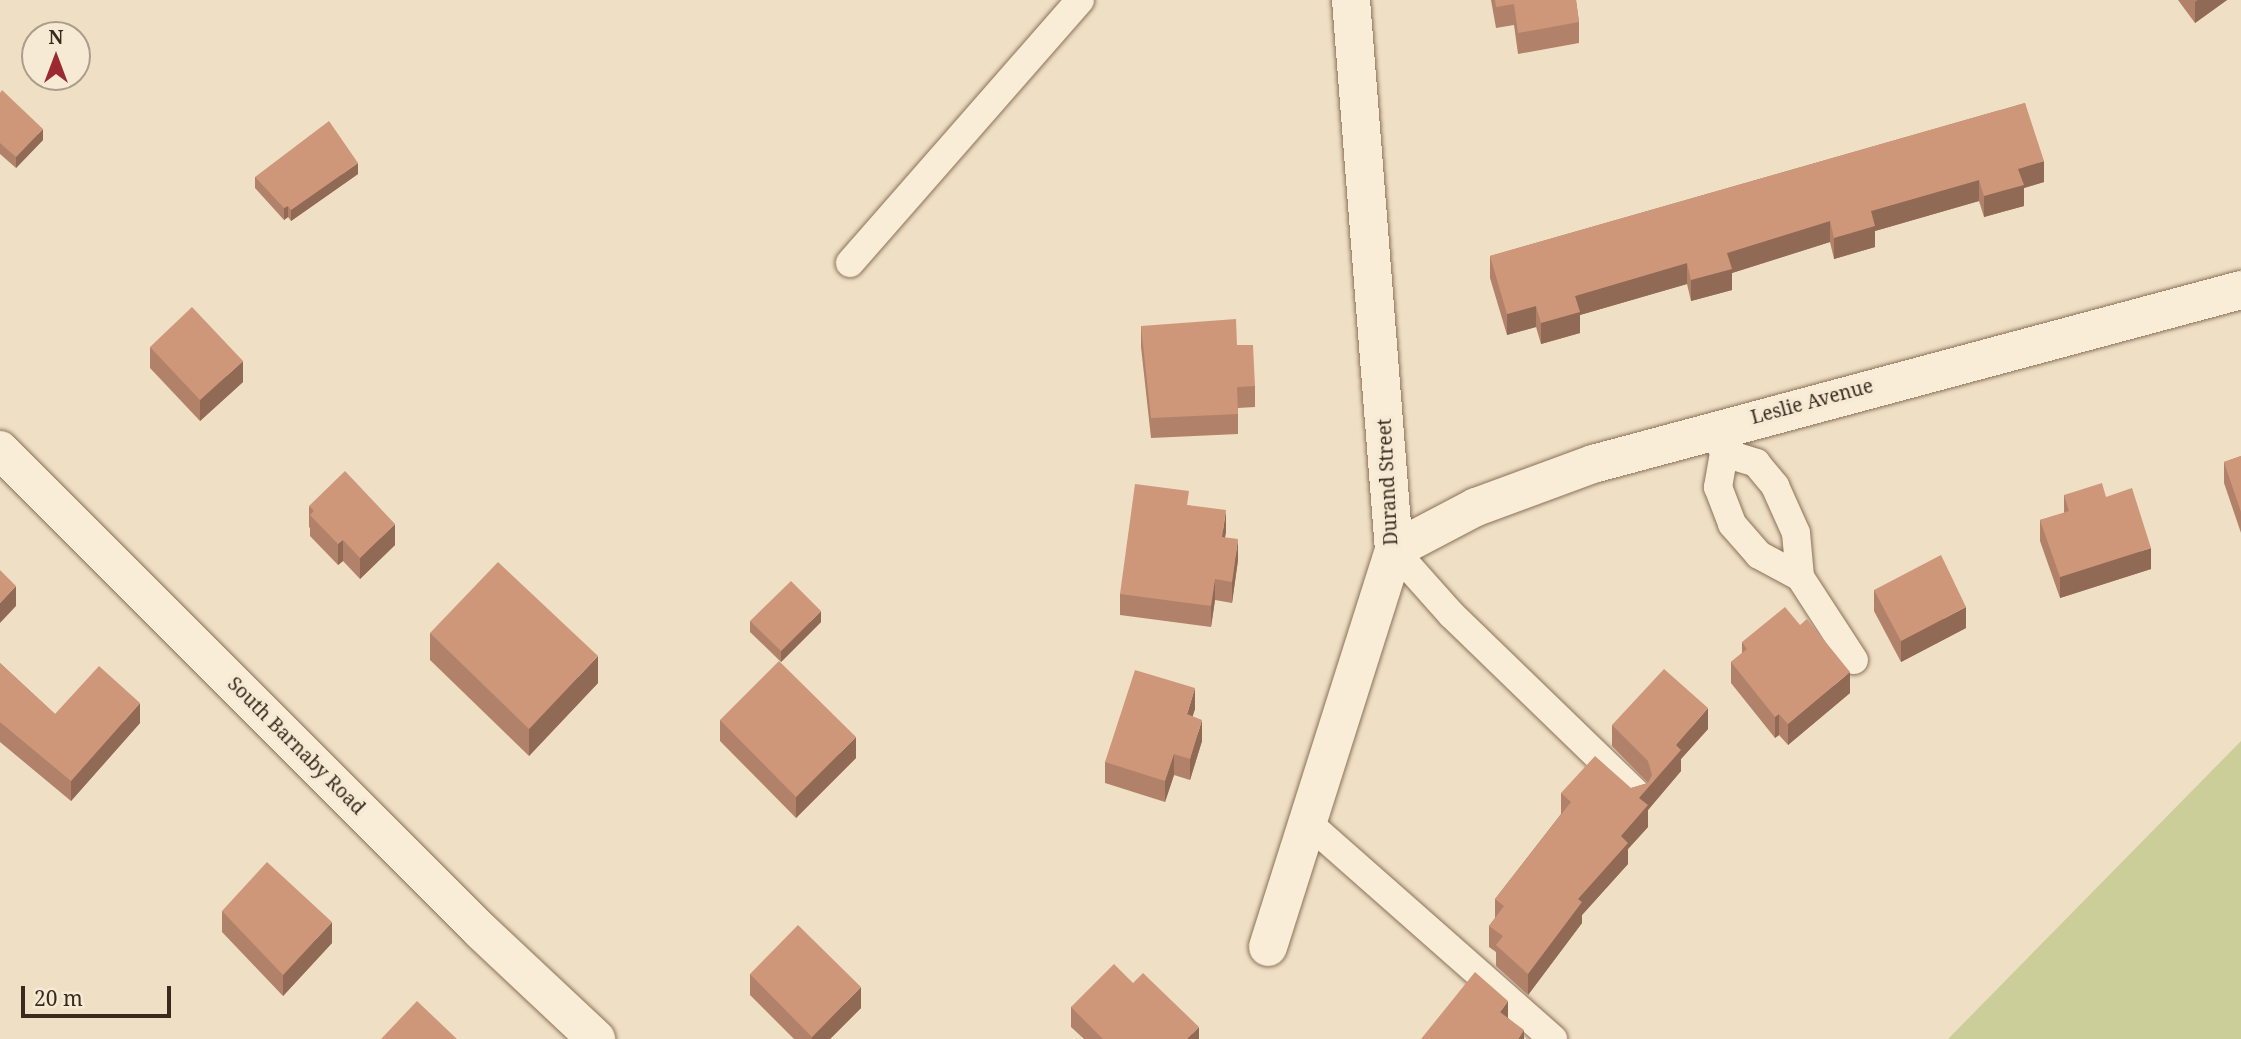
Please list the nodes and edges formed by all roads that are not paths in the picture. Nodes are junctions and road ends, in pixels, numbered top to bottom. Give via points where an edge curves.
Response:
1 (1080, 0) edge
2 (1351, 0) edge
3 (850, 262) dead end
4 (2241, 290) edge
5 (1719, 441) junction
6 (0, 450) edge
7 (1394, 550) junction
8 (1800, 577) junction
9 (1854, 660) dead end
10 (1636, 793) edge
11 (1307, 821) junction
12 (1268, 947) dead end
13 (596, 1039) edge
14 (1553, 1039) edge

1 - 3 lane
2 - 7 street, Durand Street
4 - 5 street, Leslie Avenue
5 - 7 street, Leslie Avenue via 1593,464 1489,502
5 - 8 lane via 1756,463 1776,486 1796,533
5 - 8 lane via 1718,487 1732,524 1759,555
6 - 13 street, South Barnaby Road via 481,931
7 - 10 lane via 1452,615
7 - 11 street, Durand Street
8 - 9 lane
11 - 12 street, Durand Street
11 - 14 lane

